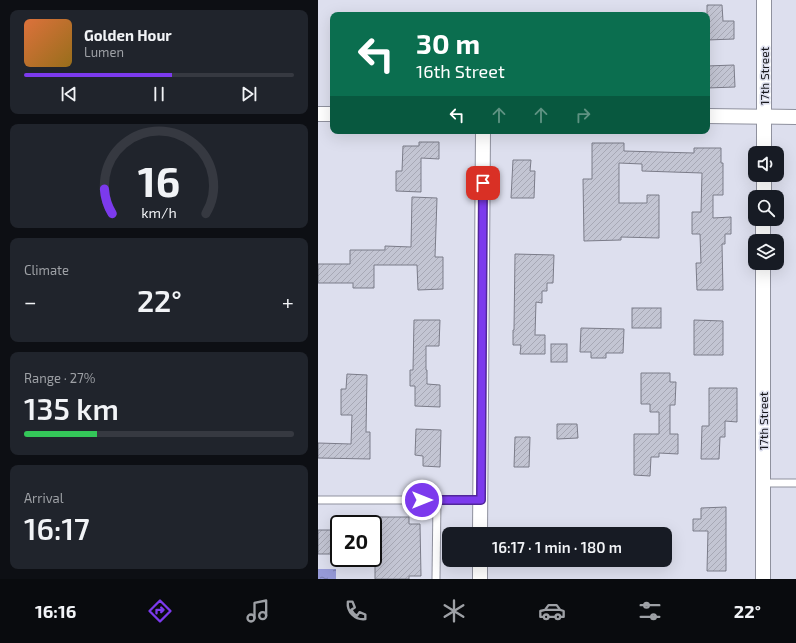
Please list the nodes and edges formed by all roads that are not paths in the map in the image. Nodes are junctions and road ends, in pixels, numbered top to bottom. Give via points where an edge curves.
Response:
1 (764, 0) edge
2 (318, 114) edge
3 (330, 114) edge
4 (710, 116) edge
5 (764, 116) junction
6 (796, 117) edge
7 (483, 134) edge
8 (764, 146) edge
9 (763, 270) edge
10 (763, 483) junction
11 (796, 483) edge
12 (318, 500) edge
13 (437, 500) junction
14 (481, 500) junction
15 (480, 527) edge
16 (480, 567) edge
17 (436, 579) edge
18 (480, 579) edge
19 (763, 579) edge

1 - 5 street, 17th Street
2 - 3 street
4 - 5 street
5 - 6 street
5 - 8 street, 17th Street
7 - 14 street
9 - 10 street, 17th Street
10 - 11 lane
10 - 19 street, 17th Street
12 - 13 lane
13 - 14 lane
13 - 17 lane
14 - 15 street
16 - 18 street

